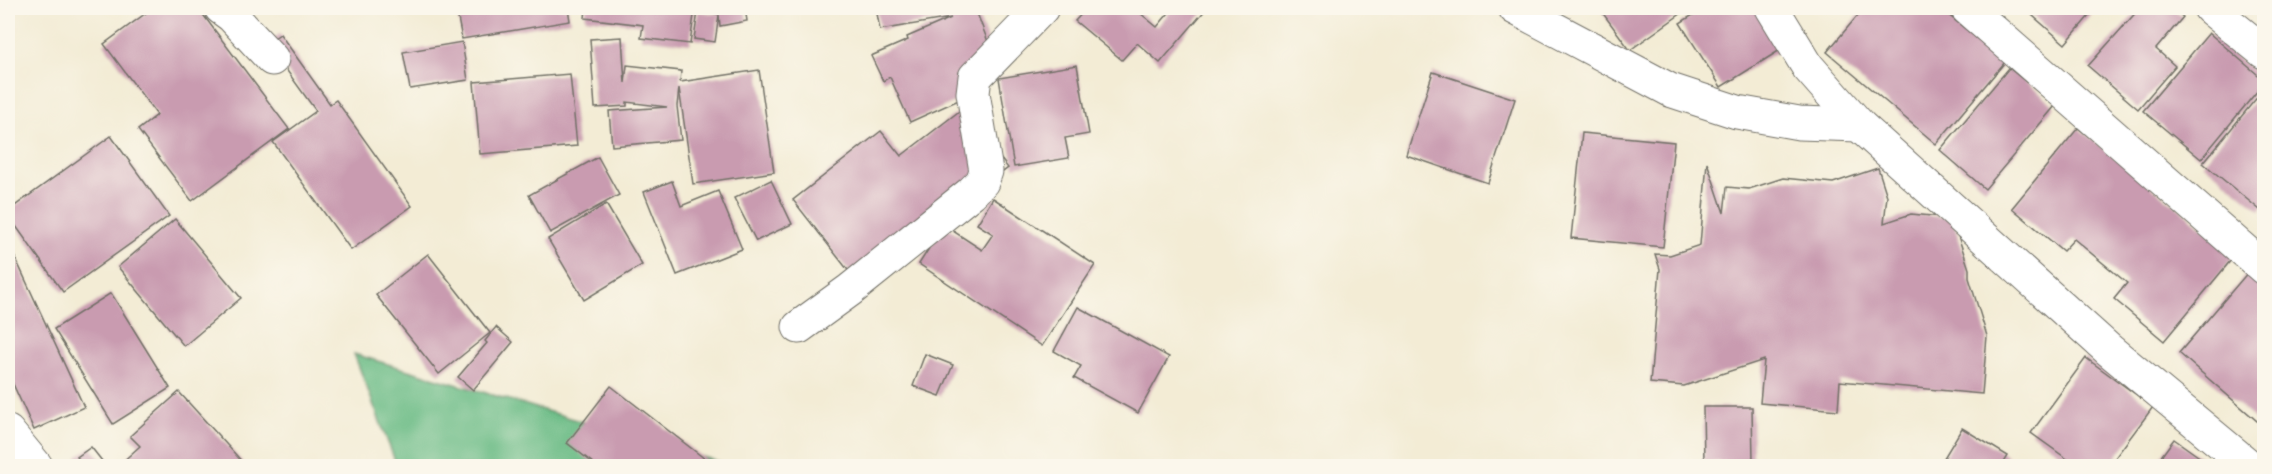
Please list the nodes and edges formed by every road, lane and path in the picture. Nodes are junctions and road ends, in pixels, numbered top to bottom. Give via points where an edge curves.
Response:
1 (220, 8) edge
2 (1042, 8) edge
3 (1515, 8) edge
4 (1772, 8) edge
5 (1966, 8) edge
6 (2210, 8) edge
7 (2265, 52) edge
8 (272, 59) dead end
9 (1859, 125) junction
10 (2265, 268) edge
11 (799, 327) dead end
12 (8, 432) edge
13 (36, 466) edge
14 (2249, 466) edge

1 - 8 street
2 - 11 street via 975,77 973,93 986,171 982,182
3 - 9 street via 1670,90 1737,112 1799,123
4 - 9 street via 1808,68
5 - 10 street
6 - 7 street
9 - 14 street via 2109,350
12 - 13 street

